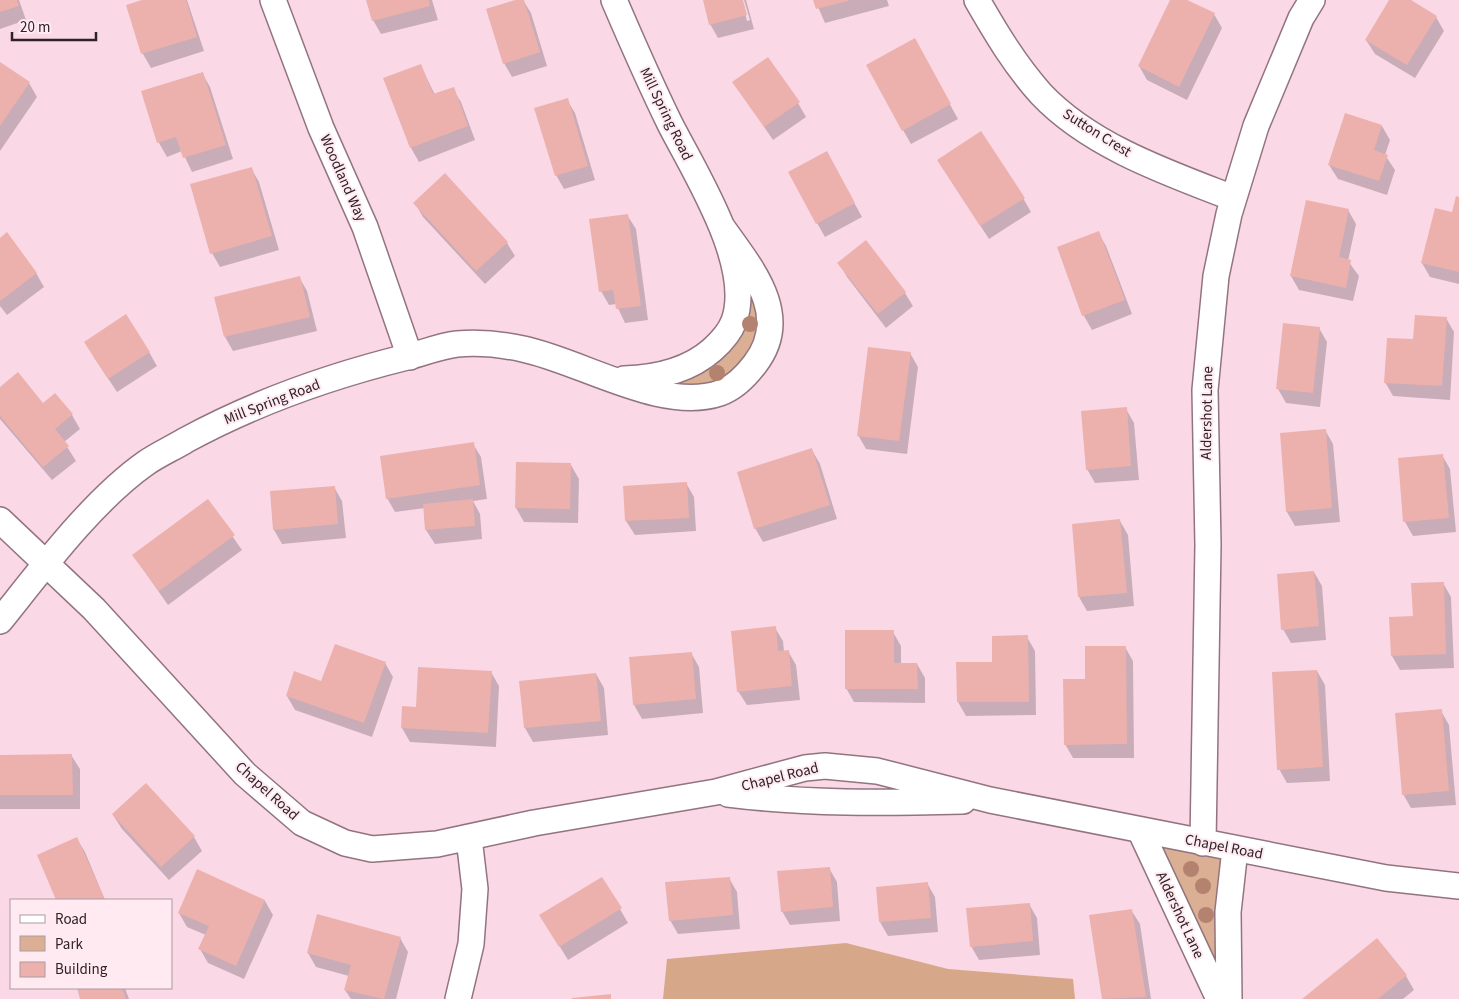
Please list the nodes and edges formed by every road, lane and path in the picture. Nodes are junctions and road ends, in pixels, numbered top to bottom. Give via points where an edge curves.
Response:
1 (272, 0) edge
2 (614, 0) edge
3 (976, 0) edge
4 (1312, 0) edge
5 (1234, 198) junction
6 (722, 227) junction
7 (410, 357) junction
8 (613, 379) junction
9 (0, 520) edge
10 (46, 564) junction
11 (0, 621) edge
12 (716, 792) junction
13 (990, 800) junction
14 (1140, 830) junction
15 (468, 838) junction
16 (1203, 843) junction
17 (1236, 849) junction
18 (1459, 886) edge
19 (458, 999) edge
20 (1220, 999) edge
21 (1229, 999) edge

1 - 7 street, Woodland Way via 321,128 365,227
2 - 6 street, Mill Spring Road via 648,81
3 - 5 street, Sutton Crest via 1009,55 1042,94 1068,118 1144,162
4 - 5 street, Aldershot Lane via 1301,18 1256,126
5 - 16 street, Aldershot Lane via 1216,276 1204,390 1208,545
6 - 8 street, Mill Spring Road via 735,265 738,304 734,321 722,341 698,362 669,373
6 - 8 street, Mill Spring Road via 759,279 766,298 770,318 768,338 760,358 744,377 721,392 693,399 658,394
7 - 8 street, Mill Spring Road via 453,345 494,342 541,352
7 - 10 street, Mill Spring Road via 365,367 279,396 220,421 147,462 112,491
9 - 10 street, Chapel Road
10 - 11 street, Mill Spring Road
10 - 15 street, Chapel Road via 94,609 244,774 302,823 345,842 372,849
12 - 13 street, Chapel Road via 776,800 840,802
12 - 13 street, Chapel Road via 805,768 825,766 877,771
12 - 15 street, Chapel Road via 534,823
13 - 14 street, Chapel Road
14 - 16 street, Chapel Road
14 - 20 street, Aldershot Lane
15 - 19 street via 475,889 472,944
16 - 17 street, Chapel Road
17 - 18 street, Chapel Road via 1386,878
17 - 21 street, Aldershot Lane via 1228,912

